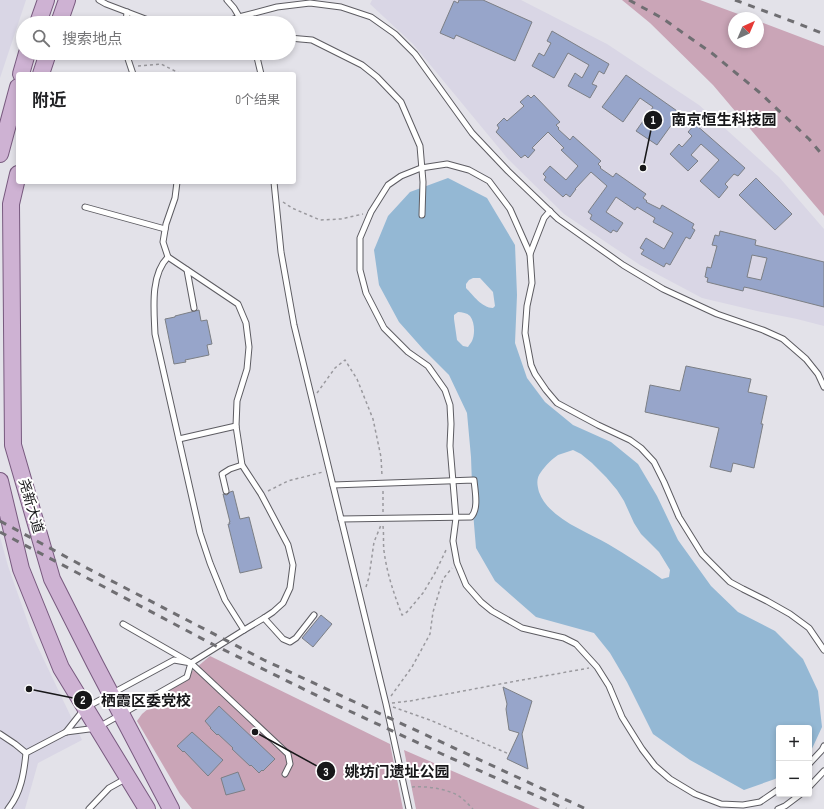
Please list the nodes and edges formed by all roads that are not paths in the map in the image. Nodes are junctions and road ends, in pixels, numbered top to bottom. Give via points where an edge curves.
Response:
1 (46, 0) edge
2 (67, 0) edge
3 (99, 0) edge
4 (228, 0) edge
5 (127, 12) junction
6 (40, 16) edge
7 (61, 16) edge
8 (127, 16) edge
9 (138, 16) edge
10 (238, 16) edge
11 (243, 16) edge
12 (296, 39) edge
13 (25, 60) edge
14 (46, 60) edge
15 (128, 60) edge
16 (258, 60) edge
17 (22, 72) edge
18 (42, 72) edge
19 (132, 72) edge
20 (261, 72) edge
21 (16, 94) edge
22 (0, 154) edge
23 (421, 168) junction
24 (16, 183) edge
25 (177, 184) edge
26 (274, 184) edge
27 (85, 207) dead end
28 (550, 211) junction
29 (422, 215) dead end
30 (166, 229) junction
31 (530, 254) junction
32 (168, 257) junction
33 (187, 270) junction
34 (194, 308) dead end
35 (824, 387) edge
36 (236, 426) junction
37 (179, 439) junction
38 (242, 465) junction
39 (0, 481) edge
40 (454, 481) junction
41 (333, 485) junction
42 (226, 490) dead end
43 (456, 518) junction
44 (341, 519) junction
45 (314, 615) dead end
46 (264, 618) junction
47 (123, 624) dead end
48 (244, 630) junction
49 (824, 650) edge
50 (191, 663) junction
51 (111, 694) junction
52 (85, 708) junction
53 (121, 715) junction
54 (97, 728) junction
55 (66, 732) junction
56 (0, 734) edge
57 (824, 746) edge
58 (26, 753) junction
59 (812, 761) edge
60 (824, 770) edge
61 (285, 774) dead end
62 (128, 778) junction
63 (812, 784) edge
64 (776, 791) edge
65 (797, 797) edge
66 (8, 809) edge
67 (89, 809) edge
68 (147, 809) edge
69 (171, 809) edge
70 (409, 809) edge
71 (778, 809) edge

1 - 6 main road
2 - 7 main road
3 - 5 lane
4 - 10 lane
5 - 8 lane
5 - 9 lane
11 - 28 lane via 277,7 310,4 341,7 371,17 395,34 415,54 472,133
12 - 23 lane via 312,40 362,65 377,77 401,102 420,146
13 - 17 main road
14 - 18 main road
15 - 19 lane
16 - 20 lane
21 - 22 main road
23 - 29 lane
23 - 31 lane via 447,164 469,170 488,181 510,209
23 - 40 lane via 401,176 388,185 371,212 360,238 360,270 366,293 384,328 408,352 428,366 445,390 450,404 450,446
24 - 51 main road, 尧新大道 via 11,204 14,445 52,579
25 - 30 lane
26 - 41 lane via 281,252 294,325
27 - 30 lane
28 - 31 lane via 544,218
28 - 35 lane via 623,265 663,289 717,314 783,339 806,359
30 - 32 lane via 163,242
31 - 49 lane via 532,284 525,333 534,374 557,403 641,448 654,462 679,517 702,554 730,582 790,614 809,628
32 - 33 lane
32 - 37 lane via 156,279 155,334
33 - 34 lane
33 - 36 lane via 238,304 246,323 249,354 237,401
36 - 37 lane
36 - 38 lane
37 - 48 lane via 207,555 225,600
38 - 42 lane via 222,474
38 - 46 lane via 261,494 288,545 293,565 290,588 283,603
39 - 52 main road, 尧新大道 via 21,569 61,668
40 - 41 lane
40 - 43 lane
40 - 43 lane via 474,480 476,496 473,515
41 - 44 lane
43 - 44 lane
43 - 64 lane via 453,541 457,563 466,585 492,611 522,628 564,638 576,644 597,667 609,686 622,717 642,749 655,766 670,779 695,794 721,804 743,805 760,802
44 - 70 lane
45 - 46 lane via 290,642 283,639
46 - 48 lane
47 - 50 lane
48 - 50 lane
50 - 51 lane via 174,660
50 - 53 lane via 187,677
50 - 61 lane via 288,754 290,764
51 - 52 lane
51 - 53 main road, 尧新大道
52 - 54 main road, 尧新大道
52 - 55 lane
53 - 54 lane
53 - 69 main road, 尧新大道
54 - 55 lane
54 - 62 main road, 尧新大道
55 - 58 lane
56 - 58 lane
57 - 59 lane
58 - 66 lane via 24,774 18,792
60 - 63 lane
62 - 67 lane via 109,788
62 - 68 main road, 尧新大道
65 - 71 lane

